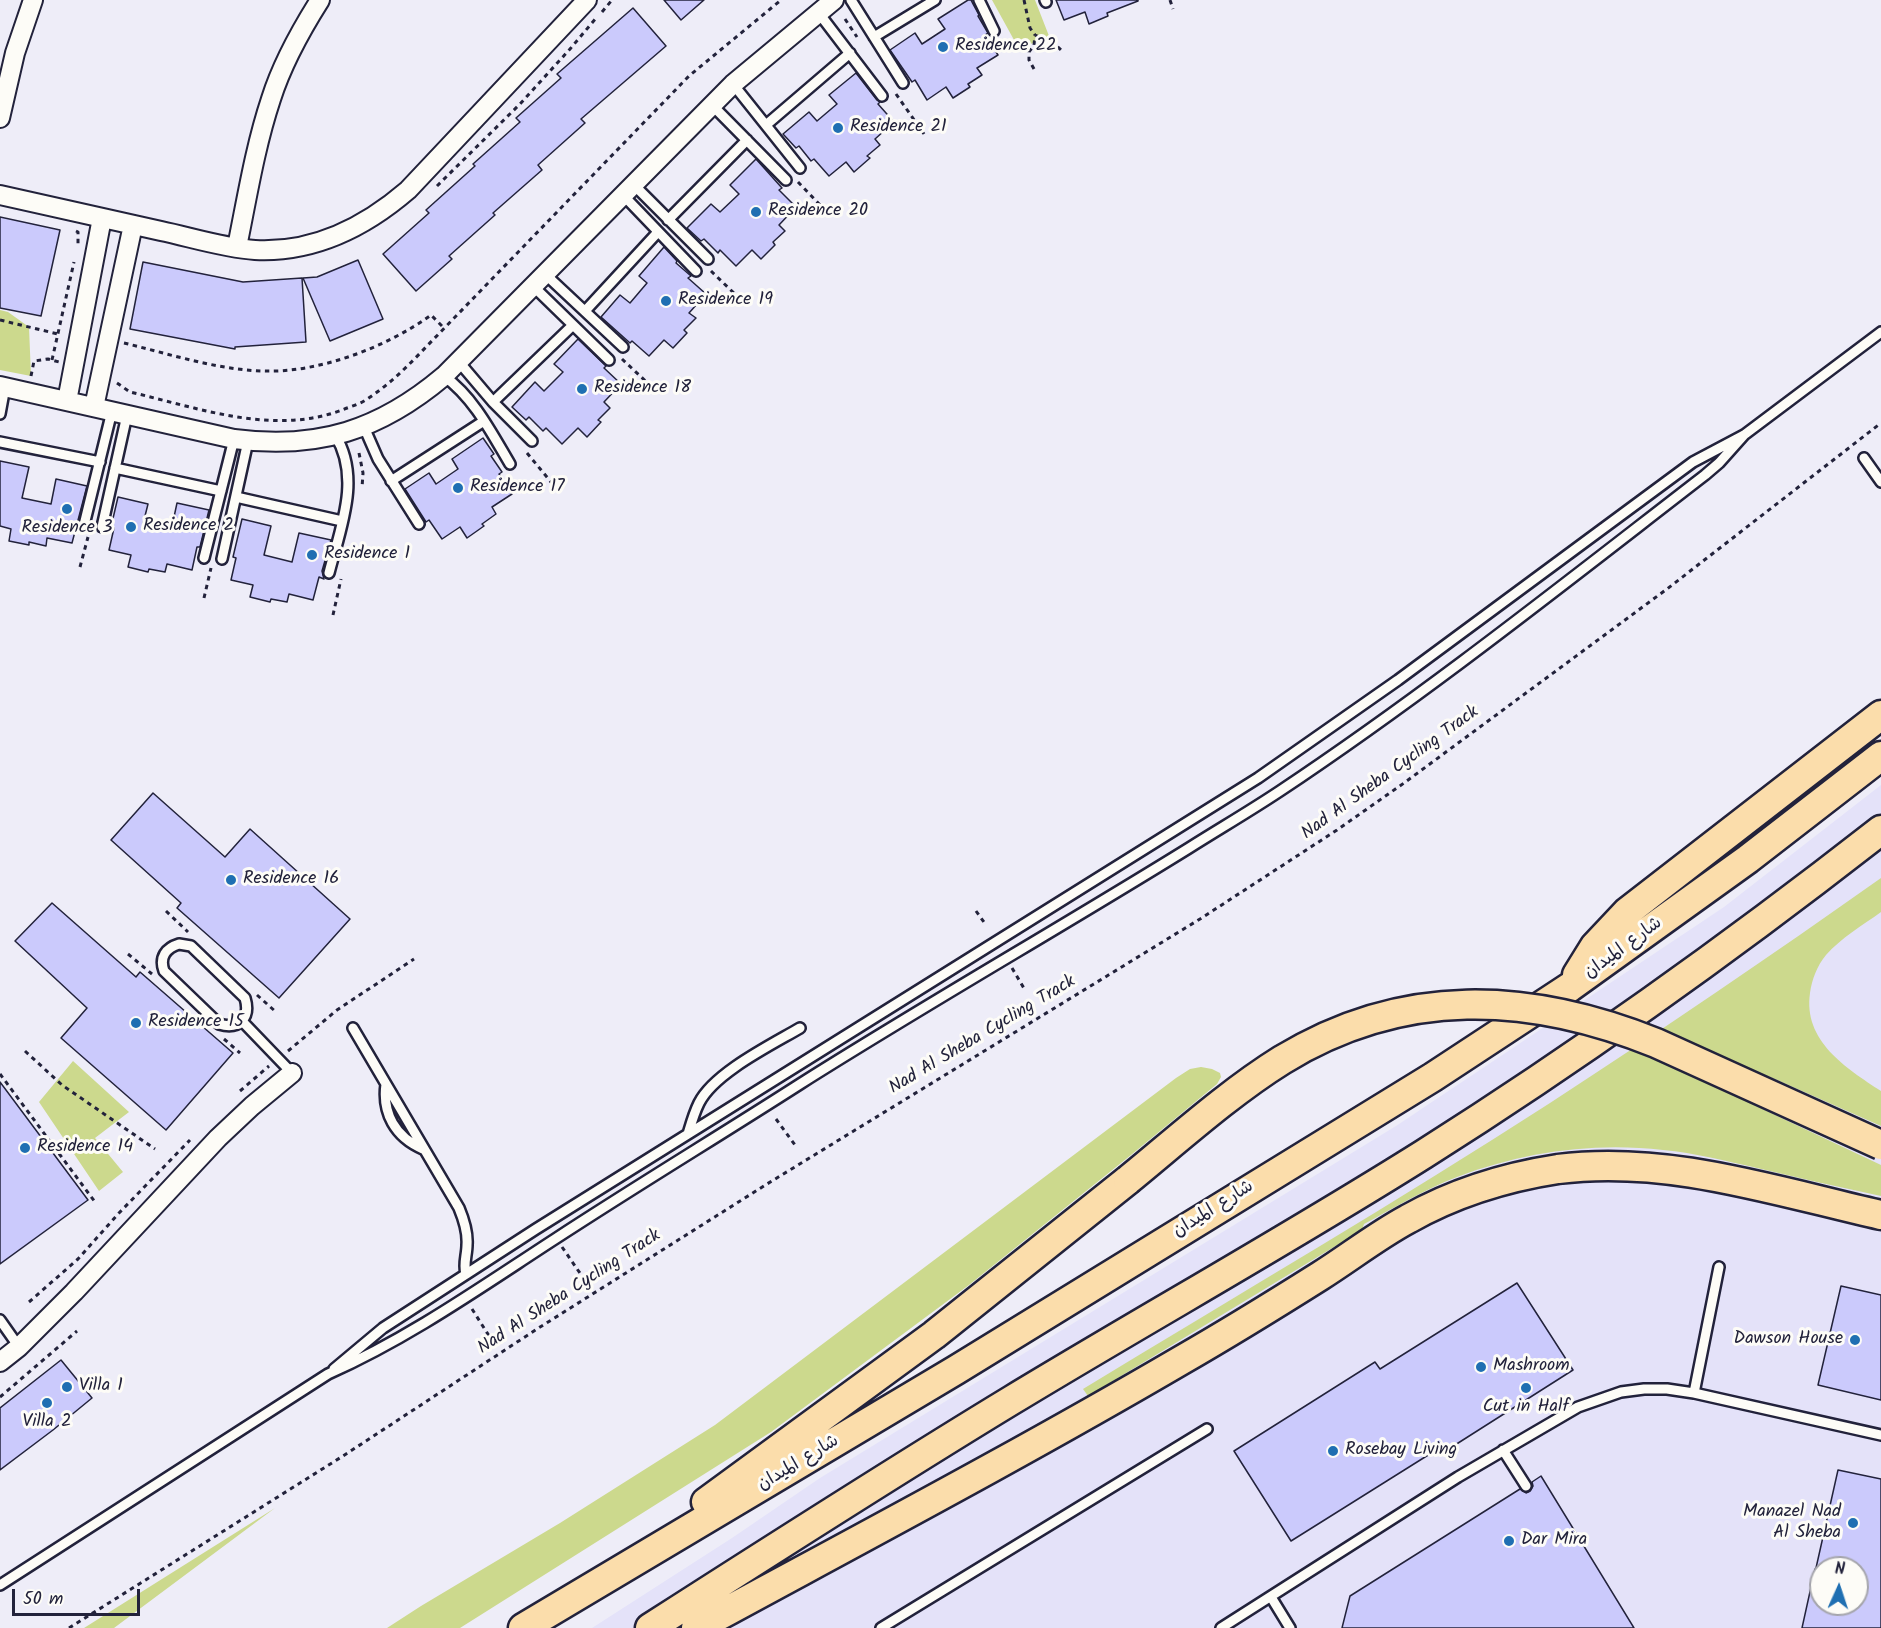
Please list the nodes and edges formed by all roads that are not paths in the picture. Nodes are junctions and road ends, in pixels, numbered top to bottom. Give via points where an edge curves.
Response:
1 (33, 0) edge
2 (320, 0) edge
3 (587, 0) edge
4 (834, 0) edge
5 (851, 0) edge
6 (934, 0) edge
7 (979, 0) edge
8 (818, 12) junction
9 (994, 31) dead end
10 (874, 37) junction
11 (850, 53) junction
12 (903, 83) dead end
13 (733, 84) junction
14 (882, 96) dead end
15 (712, 105) junction
16 (0, 118) edge
17 (766, 125) junction
18 (747, 140) junction
19 (800, 168) dead end
20 (786, 180) dead end
21 (628, 190) junction
22 (0, 195) edge
23 (102, 218) junction
24 (668, 220) junction
25 (133, 225) junction
26 (658, 232) junction
27 (237, 247) junction
28 (708, 259) dead end
29 (696, 271) dead end
30 (539, 280) junction
31 (86, 305) junction
32 (114, 310) junction
33 (585, 311) junction
34 (573, 325) junction
35 (1881, 332) edge
36 (622, 347) dead end
37 (609, 360) dead end
38 (459, 362) junction
39 (444, 376) junction
40 (2, 386) edge
41 (67, 401) junction
42 (493, 402) junction
43 (94, 407) junction
44 (119, 413) junction
45 (0, 414) edge
46 (484, 421) junction
47 (364, 427) junction
48 (335, 435) junction
49 (1744, 435) junction
50 (241, 440) junction
51 (532, 441) dead end
52 (0, 442) edge
53 (1864, 458) dead end
54 (100, 462) junction
55 (510, 464) dead end
56 (115, 468) junction
57 (391, 481) junction
58 (1881, 482) edge
59 (221, 491) junction
60 (236, 497) junction
61 (342, 521) junction
62 (419, 524) dead end
63 (84, 525) dead end
64 (102, 527) dead end
65 (204, 558) dead end
66 (222, 559) dead end
67 (329, 573) dead end
68 (1881, 715) edge
69 (1881, 756) edge
70 (1881, 830) edge
71 (1881, 850) edge
72 (1788, 902) junction
73 (1570, 987) junction
74 (242, 1021) junction
75 (353, 1028) dead end
76 (800, 1028) dead end
77 (292, 1073) joint
78 (386, 1084) junction
79 (688, 1134) junction
80 (1881, 1145) edge
81 (423, 1149) junction
82 (1881, 1215) edge
83 (1719, 1267) dead end
84 (466, 1274) junction
85 (0, 1320) edge
86 (19, 1347) junction
87 (0, 1362) edge
88 (328, 1374) junction
89 (1694, 1393) junction
90 (1207, 1429) dead end
91 (1881, 1435) edge
92 (1503, 1450) junction
93 (1526, 1486) dead end
94 (637, 1562) junction
95 (0, 1585) edge
96 (1271, 1597) junction
97 (523, 1628) edge
98 (650, 1628) edge
99 (696, 1628) edge
100 (881, 1628) edge
101 (1221, 1628) edge
102 (1290, 1628) edge

1 - 16 street via 15,53
2 - 27 street via 271,97
3 - 27 street via 408,190 375,217 317,242 275,249
4 - 8 street
5 - 10 lane
6 - 10 lane
7 - 9 lane
8 - 11 lane
8 - 13 street
10 - 12 lane
11 - 14 lane
11 - 17 lane
13 - 15 street
13 - 17 lane
15 - 18 lane
15 - 21 street
17 - 19 lane
18 - 20 lane
18 - 24 lane
21 - 24 lane
21 - 26 lane
21 - 30 street
22 - 23 street
23 - 25 street
23 - 31 street
24 - 28 lane
25 - 27 street
25 - 32 street
26 - 29 lane
26 - 33 lane
30 - 33 lane
30 - 34 lane
30 - 38 street
31 - 32 street
31 - 41 street
32 - 43 street
33 - 36 lane
34 - 37 lane
34 - 42 lane
35 - 49 lane
38 - 39 street
38 - 42 lane
39 - 46 lane via 467,396
39 - 47 street via 423,394
40 - 41 street
40 - 45 lane
41 - 43 street
42 - 51 lane
43 - 44 street
44 - 50 street
44 - 54 lane
44 - 56 lane
46 - 55 lane
46 - 57 lane
47 - 48 street
47 - 57 lane
48 - 50 street via 301,441
48 - 61 lane via 346,458 349,477
49 - 79 lane via 1694,462 1258,778
49 - 88 lane via 1705,475 1488,642 1278,792 804,1082 391,1343
50 - 59 lane
50 - 60 lane
52 - 54 lane
53 - 58 lane
54 - 63 lane
56 - 59 lane
56 - 64 lane
57 - 62 lane
59 - 65 lane
60 - 61 lane
60 - 66 lane
61 - 67 lane
68 - 73 main road via 1627,912 1595,946
69 - 73 main road, شارع الميدان via 1748,859
70 - 72 main road
71 - 72 main road
72 - 98 main road via 1599,1038 1423,1154 960,1431
73 - 94 main road, شارع الميدان via 1352,1128
74 - 74 lane via 226,1026 212,1019 164,971 162,960 168,949 179,944 191,946 240,991 248,1006
74 - 77 lane
75 - 78 lane
76 - 79 lane via 712,1085 699,1101
77 - 86 street via 218,1138
78 - 81 lane
78 - 81 lane via 390,1119 400,1134
79 - 84 lane
80 - 94 main road, bridge via 1656,1043 1568,1014 1510,1005 1450,1005 1373,1020 1308,1045 1258,1076 934,1335 712,1497
81 - 84 lane via 463,1218
82 - 99 main road via 1715,1177 1652,1167 1558,1169 1466,1192 1408,1218 1269,1309 1092,1412
83 - 89 lane
84 - 88 lane via 383,1328
85 - 86 lane
86 - 87 street
88 - 95 lane
89 - 91 lane
89 - 92 lane via 1644,1389 1594,1400
90 - 100 lane
92 - 93 lane
92 - 96 lane
94 - 97 main road, شارع الميدان
96 - 101 lane
96 - 102 lane

